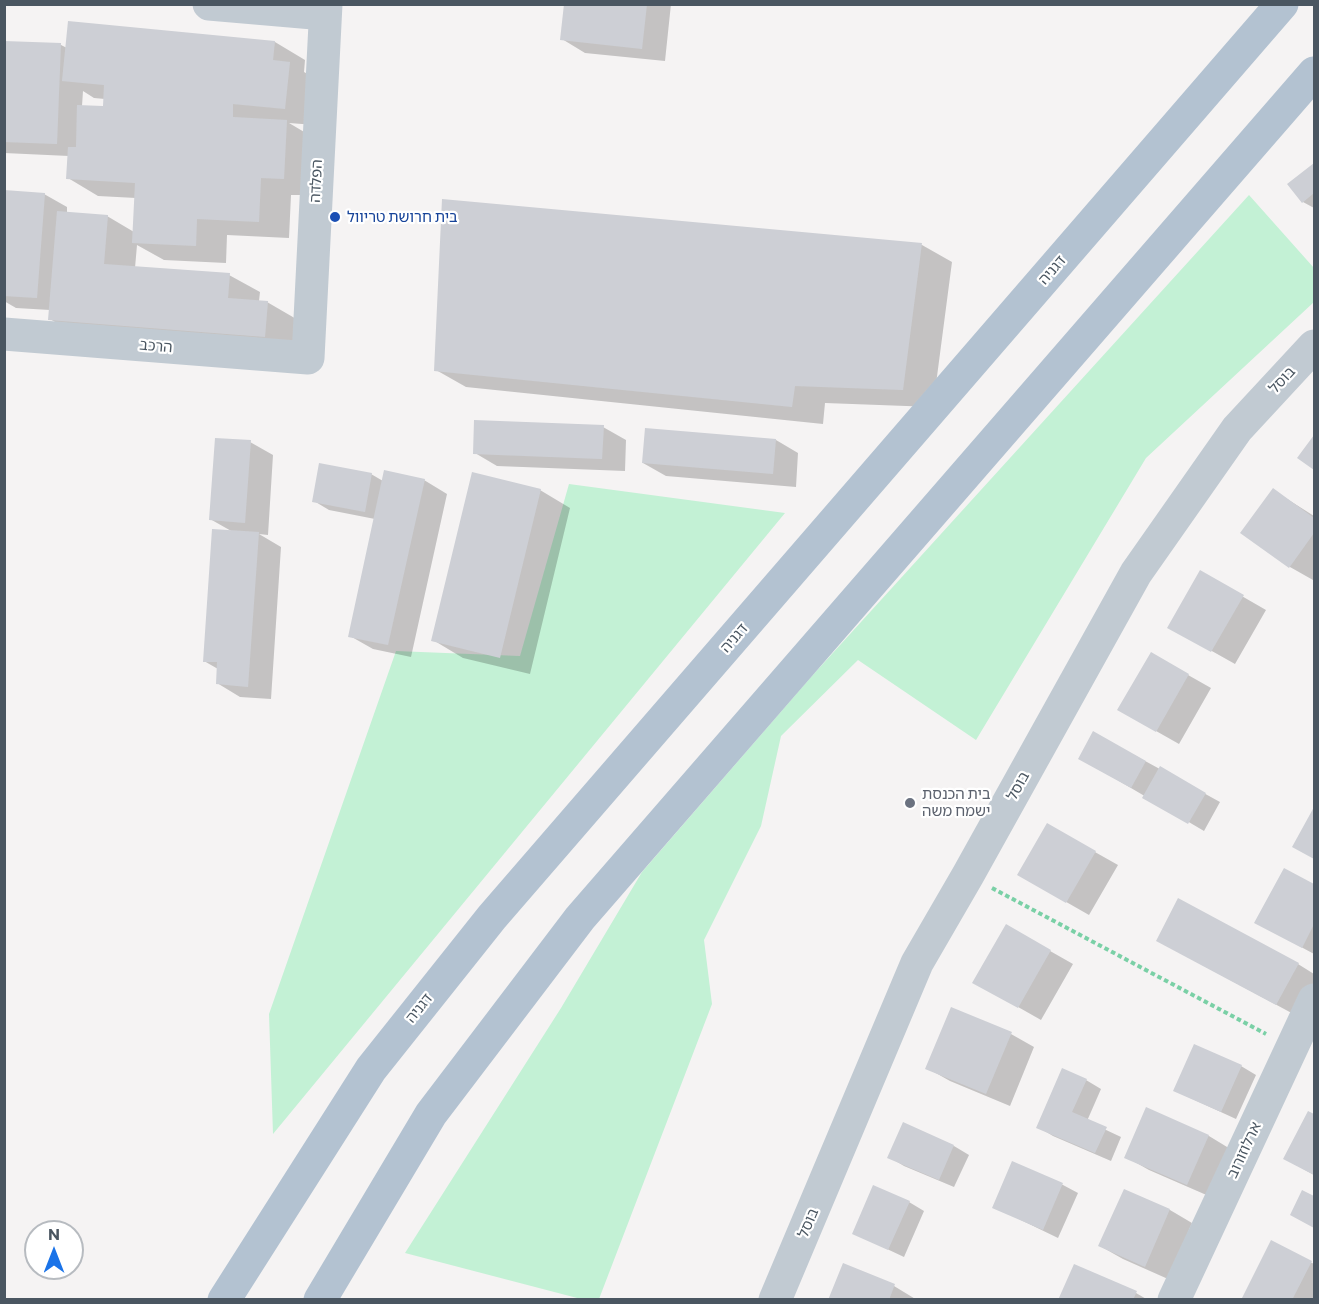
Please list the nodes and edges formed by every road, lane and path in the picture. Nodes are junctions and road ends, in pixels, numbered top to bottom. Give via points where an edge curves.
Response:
1 (209, 4) edge
2 (1282, 4) edge
3 (325, 9) edge
4 (1314, 74) edge
5 (4, 334) edge
6 (1314, 346) edge
7 (308, 358) joint
8 (968, 875) junction
9 (1314, 1000) edge
10 (1291, 1048) junction
11 (224, 1299) edge
12 (320, 1299) edge
13 (775, 1299) edge
14 (1174, 1299) edge

1 - 3 street
2 - 11 main road, דגניה via 492,917 371,1069
3 - 7 street, הפלדה
4 - 12 main road via 580,918 431,1114
5 - 7 street, הרכב
6 - 8 street, בוסל via 1236,429 1136,573
8 - 10 path
8 - 13 street, בוסל via 917,963
9 - 10 street, ארלוזורוב
10 - 14 street, ארלוזורוב

